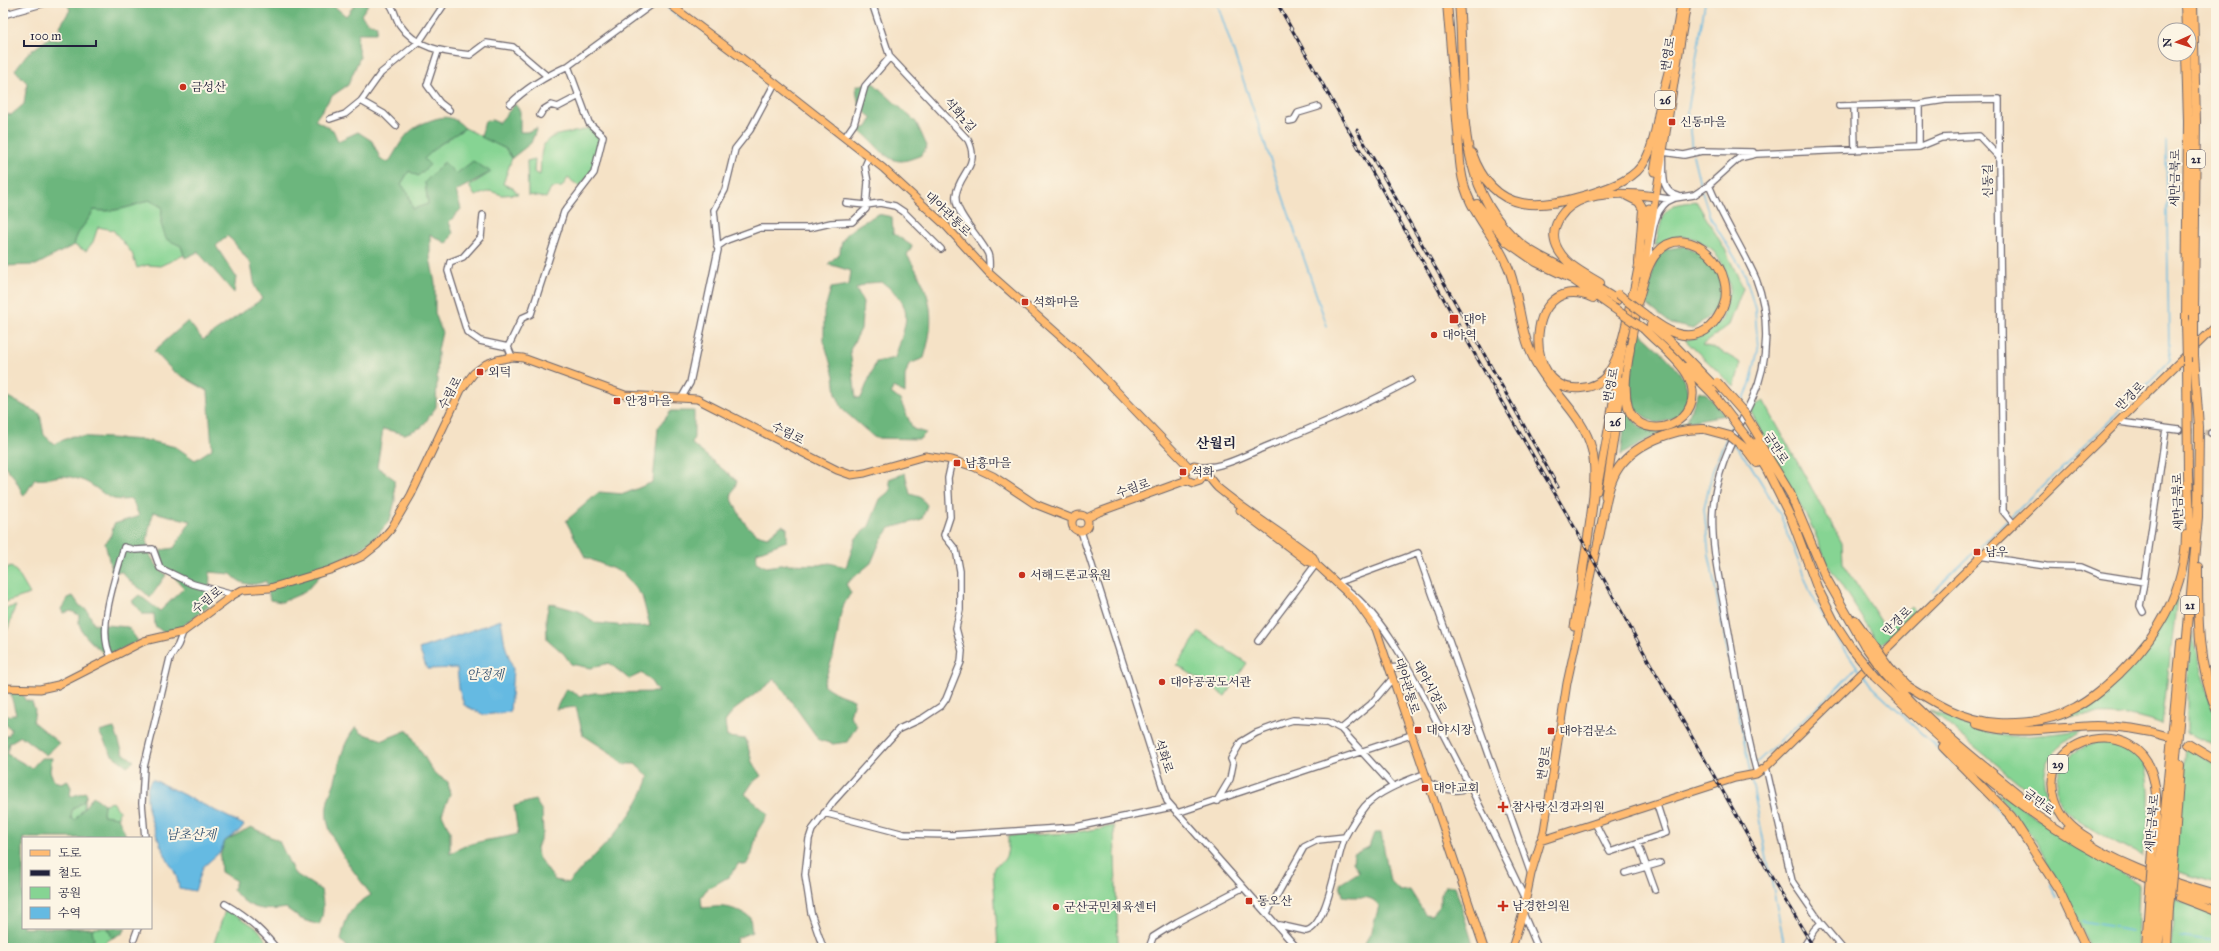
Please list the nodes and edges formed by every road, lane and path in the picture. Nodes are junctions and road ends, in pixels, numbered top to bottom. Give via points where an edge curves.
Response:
1 (45, 3) edge
2 (389, 3) edge
3 (445, 3) edge
4 (654, 3) edge
5 (668, 3) edge
6 (872, 3) edge
7 (1447, 3) edge
8 (1459, 3) edge
9 (1681, 3) edge
10 (1687, 3) edge
11 (2185, 3) edge
12 (2193, 3) edge
13 (3, 15) edge
14 (2186, 22) edge
15 (419, 42) junction
16 (438, 51) junction
17 (890, 57) junction
18 (1671, 62) junction
19 (2186, 62) edge
20 (568, 66) junction
21 (547, 76) junction
22 (775, 83) junction
23 (579, 96) junction
24 (361, 101) junction
25 (510, 104) dead end
26 (1919, 104) junction
27 (1839, 106) dead end
28 (1854, 106) junction
29 (1318, 107) dead end
30 (449, 110) dead end
31 (540, 115) dead end
32 (330, 119) dead end
33 (1289, 120) dead end
34 (1462, 125) junction
35 (396, 126) dead end
36 (845, 137) junction
37 (1919, 147) junction
38 (1855, 150) junction
39 (1663, 152) junction
40 (1781, 152) junction
41 (870, 157) junction
42 (1999, 157) junction
43 (1707, 187) junction
44 (1653, 197) junction
45 (1682, 197) junction
46 (1582, 201) junction
47 (846, 203) dead end
48 (866, 205) junction
49 (483, 215) dead end
50 (718, 247) junction
51 (941, 249) dead end
52 (1544, 258) junction
53 (1639, 262) junction
54 (989, 273) junction
55 (1600, 283) junction
56 (1643, 286) junction
57 (1634, 293) junction
58 (1615, 300) junction
59 (1638, 301) junction
60 (1647, 319) junction
61 (2216, 326) edge
62 (1644, 329) junction
63 (508, 346) junction
64 (1630, 349) junction
65 (512, 357) junction
66 (1716, 388) junction
67 (682, 397) junction
68 (2119, 422) junction
69 (2166, 429) junction
70 (2179, 430) tunnel mouth
71 (1753, 441) junction
72 (952, 460) junction
73 (1189, 467) junction
74 (1202, 471) junction
75 (2188, 475) junction
76 (1188, 480) junction
77 (1198, 483) junction
78 (2198, 517) junction
79 (1087, 518) junction
80 (1073, 519) junction
81 (2011, 520) junction
82 (1081, 531) junction
83 (1599, 537) junction
84 (1979, 556) junction
85 (1316, 564) junction
86 (1582, 577) junction
87 (2144, 582) junction
88 (1338, 584) junction
89 (233, 594) junction
90 (2143, 612) dead end
91 (183, 632) junction
92 (1258, 641) dead end
93 (112, 658) junction
94 (1390, 668) junction
95 (1887, 670) junction
96 (1393, 678) junction
97 (1905, 684) junction
98 (3, 688) edge
99 (1421, 692) junction
100 (2216, 709) edge
101 (1917, 718) junction
102 (1341, 729) junction
103 (1411, 735) junction
104 (2166, 736) dead end
105 (2188, 744) dead end
106 (1362, 752) junction
107 (2216, 761) edge
108 (1766, 767) junction
109 (1424, 774) junction
110 (1756, 774) junction
111 (1428, 783) junction
112 (1393, 786) junction
113 (1470, 787) junction
114 (1217, 801) junction
115 (1657, 805) junction
116 (1171, 807) junction
117 (824, 813) junction
118 (1177, 813) junction
119 (1595, 823) junction
120 (145, 837) edge
121 (1345, 837) junction
122 (1540, 841) junction
123 (1638, 843) junction
124 (2164, 853) junction
125 (2096, 855) junction
126 (1660, 863) dead end
127 (1647, 867) junction
128 (1625, 873) dead end
129 (1531, 874) junction
130 (2185, 886) junction
131 (1242, 888) junction
132 (1655, 890) dead end
133 (2216, 895) edge
134 (1526, 901) junction
135 (2216, 902) edge
136 (225, 904) dead end
137 (2159, 905) junction
138 (2216, 911) edge
139 (1267, 913) junction
140 (1524, 913) junction
141 (1821, 923) junction
142 (1277, 924) junction
143 (138, 929) edge
144 (134, 939) dead end
145 (276, 948) edge
146 (823, 948) edge
147 (1149, 948) edge
148 (1296, 948) edge
149 (1484, 948) edge
150 (1512, 948) edge
151 (1538, 948) edge
152 (1803, 948) edge
153 (1842, 948) edge
154 (2086, 948) edge
155 (2146, 948) edge
156 (2152, 948) edge
157 (2158, 948) edge
158 (2167, 948) edge

1 - 13 street
2 - 15 street via 408,36
3 - 15 street
4 - 20 street
5 - 22 main road, 대야관통로
6 - 17 street, 석화2길
7 - 34 highway
8 - 34 highway
9 - 18 main road, 번영로 / 26
10 - 39 main road, 번영로 / 26
11 - 14 highway
12 - 78 highway, 새만금북로 / 21, bridge via 2196,120 2194,355 2199,427
15 - 16 street
15 - 24 street via 381,73
16 - 21 street via 470,55 486,43 513,47
16 - 30 street via 427,85 440,103
17 - 36 street via 866,86 854,124
17 - 54 street, 석화2길 via 968,140 973,150 970,166 956,195 958,208 988,256
18 - 34 highway via 1655,133 1646,160 1617,184 1566,201 1551,205 1530,205 1520,203 1496,190 1482,174
18 - 44 main road, 번영로 / 26
19 - 75 highway, 새만금북로 / 21, bridge
20 - 21 street
20 - 23 street
21 - 25 street
22 - 36 main road, 대야관통로
22 - 50 street via 750,130 735,149 725,190 714,210
23 - 31 street via 558,107 551,105
23 - 63 street via 589,124 603,136 594,173 564,212 531,314 522,318
24 - 32 street via 345,114
24 - 35 street via 384,114
26 - 28 street
26 - 37 street
26 - 42 street via 1945,100 1999,99
27 - 28 street
28 - 38 street
29 - 33 street via 1298,113 1294,120
34 - 52 highway via 1471,168 1483,199 1502,228
34 - 58 highway via 1468,183 1478,206 1497,232 1536,262
34 - 86 highway via 1460,165 1464,183 1479,218 1506,260 1533,358 1578,419 1586,432 1592,452 1594,481
36 - 41 main road, 대야관통로
37 - 38 street, 신동길
37 - 42 street, 신동길 via 1941,138 1978,136
38 - 40 street, 신동길
39 - 40 street via 1684,155 1696,152
39 - 44 main road, 번영로 / 26
39 - 45 street via 1665,189 1670,194
40 - 43 street, 신동길 via 1740,158
41 - 48 street via 865,166 868,182
41 - 54 main road, 대야관통로 via 946,226
42 - 81 street, 신동길 via 2003,511
43 - 45 street, 신동길
43 - 110 street via 1756,279 1765,326 1763,363 1754,395 1730,443 1714,489 1713,528 1721,589
44 - 45 street, 신동길
44 - 46 highway via 1624,193 1608,194
44 - 53 main road, 번영로 / 26
44 - 59 main road, 번영로 / 26
45 - 56 street via 1668,201 1658,212
46 - 53 highway via 1624,196 1639,202 1643,215
46 - 55 highway via 1572,205 1558,219 1554,238 1568,262
47 - 48 street
48 - 50 street via 866,209 852,222 809,228 760,228 727,240
48 - 51 street via 880,203 895,206
49 - 63 street via 481,237 463,257 450,262 448,271 467,332 480,341
50 - 67 street via 690,384
52 - 55 highway
52 - 58 highway
53 - 57 main road, 번영로 / 26
54 - 73 main road, 대야관통로 via 1086,359
55 - 58 highway
56 - 59 highway
56 - 60 highway via 1657,253 1671,243 1680,242 1701,247 1713,256 1726,281 1727,296 1723,308 1710,327 1700,333 1684,336
57 - 58 highway via 1613,364 1604,378 1593,386 1566,387 1547,370 1538,348 1538,329 1545,310 1559,297 1575,293
57 - 86 main road, 번영로 / 26
58 - 60 highway, 금만로
58 - 62 highway, 금만로, bridge
59 - 64 main road, 번영로 / 26
60 - 66 highway, 금만로
61 - 68 main road, 만경로
62 - 64 highway via 1688,376 1692,398 1689,408 1678,422 1654,427 1639,421 1628,408 1626,396
62 - 66 highway, 금만로
63 - 65 street
64 - 83 main road, 번영로 / 26 via 1614,427
65 - 67 main road, 수림로 via 529,360 625,395
65 - 89 main road, 수림로 via 486,364 474,373 461,390 411,495 391,529 377,545 363,556 330,570 270,588 242,590
66 - 71 highway, 금만로
67 - 72 main road, 수림로 via 697,398 836,470 851,475 925,456
68 - 69 street
68 - 81 main road, 만경로
69 - 70 street
69 - 87 street
71 - 83 highway, bridge via 1704,429 1693,429 1666,436 1636,451 1626,460 1612,481
71 - 95 highway, 금만로, bridge via 1790,493 1825,576
71 - 101 highway, 금만로, bridge via 1784,504 1817,587 1835,623 1875,677
72 - 80 main road, 수림로 via 980,470 1035,504
72 - 117 street via 948,478 950,517 944,535 956,550 960,571 960,610 956,628 962,651 961,662 941,706 923,718 899,728
73 - 74 main road
73 - 76 main road via 1185,474
74 - 74 street via 1352,414 1411,381 1305,431
74 - 77 main road
74 - 85 main road, 대야관통로 via 1237,504 1313,557
75 - 97 highway via 2186,547 2179,584 2164,620 2139,655 2102,690 2074,709 2049,718 2023,723 1997,723 1955,713
75 - 124 highway, 새만금북로 / 21 via 2191,545
76 - 77 main road, 대야관통로
76 - 79 main road, 수림로
77 - 85 main road, 대야관통로 via 1211,486 1307,561
78 - 100 highway via 2200,651 2209,693
78 - 124 highway, 새만금북로 / 21 via 2182,699
79 - 80 main road, 수림로 via 1079,515
79 - 82 main road via 1088,525
80 - 82 main road via 1073,528
81 - 84 main road, 만경로
82 - 116 street, 석화로 via 1164,793
83 - 122 main road, 번영로 / 26 via 1567,682 1544,832
84 - 87 street via 2046,566 2081,567 2100,575
84 - 108 main road, 만경로
85 - 88 main road, 대야관통로
85 - 92 street
86 - 122 main road, 번영로 / 26
87 - 90 street via 2140,606
88 - 94 main road, 대야관통로 via 1369,617
88 - 99 street, 대야시장로 via 1354,594 1375,618
88 - 129 street via 1418,553
89 - 91 main road, 수림로
89 - 93 street via 193,584 160,568 153,549 135,550 124,547 106,606 107,651
91 - 93 main road, 수림로 via 144,641
91 - 120 street via 170,658 144,767 142,803
93 - 98 main road, 수림로 via 58,684 40,689
94 - 96 main road, 대야관통로
94 - 99 street via 1404,668
95 - 97 highway
95 - 130 highway, 금만로 via 1916,707 2071,834 2115,858
96 - 102 street via 1371,704
96 - 103 main road, 대야관통로
97 - 104 highway via 1926,701 1944,711 1989,728 2031,732 2111,726 2128,727
99 - 113 street, 대야시장로
101 - 125 highway, 금만로 via 2016,800
101 - 154 highway via 2011,816 2059,890
102 - 106 street
102 - 114 street via 1328,722 1293,720 1256,733 1241,742 1231,759 1233,764 1230,779
103 - 106 street
103 - 109 main road, 대야관통로
105 - 107 highway
106 - 112 street
106 - 114 street
108 - 110 main road, 만경로
108 - 141 street via 1792,881
109 - 111 main road, 대야관통로
109 - 112 street
110 - 115 main road, 만경로
111 - 113 street via 1446,790 1461,792
111 - 149 main road, 대야관통로
112 - 121 street via 1366,805
113 - 134 street, 대야시장로
114 - 118 street
115 - 119 main road, 만경로
115 - 123 street via 1666,833
116 - 117 street via 1076,827 953,835 904,834
116 - 118 street, 석화로
117 - 146 street via 810,836 804,871 811,913
118 - 131 street, 석화로
119 - 122 main road, 만경로
119 - 123 street via 1610,852
121 - 139 street via 1318,840 1304,847
121 - 142 street via 1333,886 1313,927 1306,931
122 - 129 main road, 번영로 / 26
123 - 127 street
124 - 130 highway, 29 via 2154,781 2147,761 2134,748 2115,739 2095,739 2074,747 2059,763 2053,784 2057,808 2064,818 2084,836
124 - 137 highway, 새만금북로 / 21, bridge
124 - 137 highway, bridge
125 - 135 highway, 금만로 via 2145,878
125 - 138 highway via 2144,882
126 - 127 street
127 - 128 street
127 - 132 street
129 - 134 main road, 번영로 / 26
130 - 133 highway, 금만로 / 29
131 - 139 street, 석화로
131 - 147 street via 1153,937
134 - 140 main road, 번영로 / 26
136 - 145 street via 261,930
137 - 155 highway
137 - 156 highway, 새만금북로 / 21
137 - 157 highway, 새만금북로 / 21
137 - 158 highway
139 - 142 street, 석화로
140 - 150 main road, 번영로 / 26
140 - 151 street
141 - 152 street
141 - 153 street
142 - 148 street, 석화로
143 - 144 street

